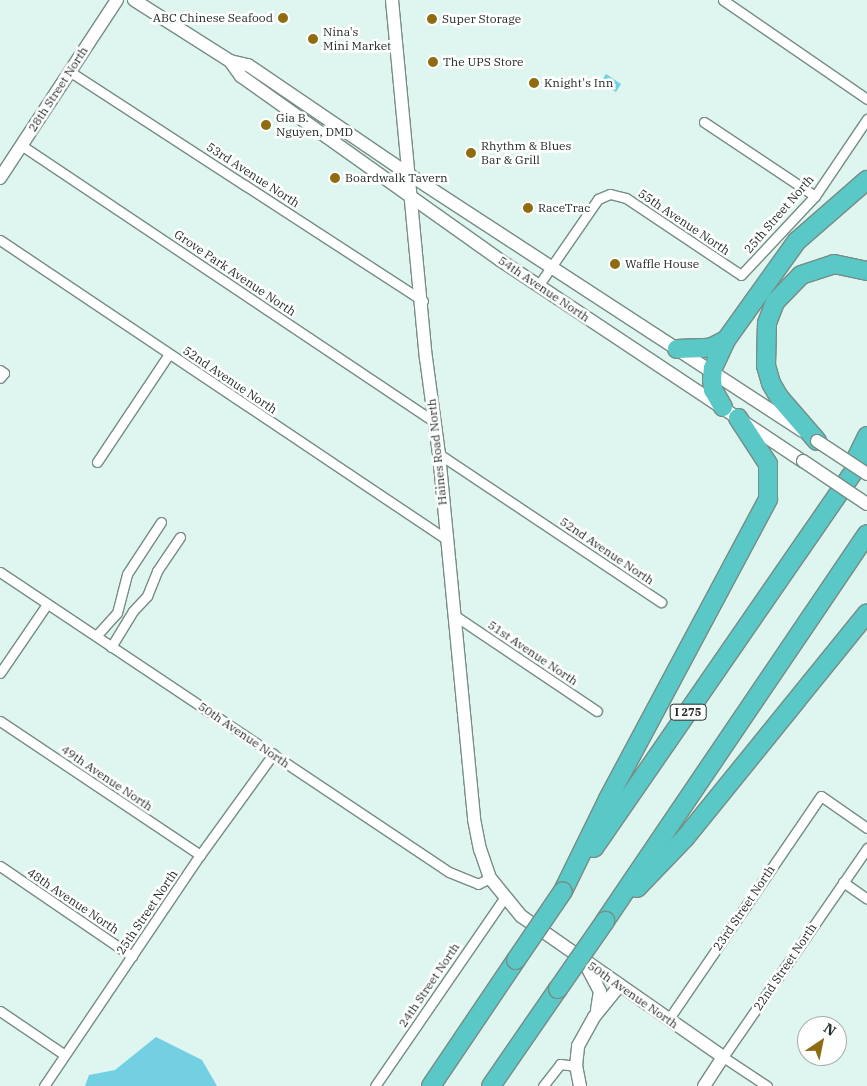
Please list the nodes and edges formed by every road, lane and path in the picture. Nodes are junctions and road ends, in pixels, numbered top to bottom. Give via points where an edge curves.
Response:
1 (117, 0) edge
2 (134, 0) edge
3 (392, 0) edge
4 (724, 0) edge
5 (230, 61) junction
6 (69, 71) junction
7 (867, 99) edge
8 (867, 119) edge
9 (704, 122) dead end
10 (21, 145) junction
11 (410, 175) junction
12 (0, 178) edge
13 (867, 180) edge
14 (815, 196) junction
15 (412, 198) junction
16 (0, 240) edge
17 (551, 267) junction
18 (867, 271) edge
19 (742, 275) joint
20 (538, 286) junction
21 (423, 301) junction
22 (726, 340) junction
23 (677, 349) junction
24 (169, 354) junction
25 (0, 370) edge
26 (713, 373) junction
27 (0, 378) edge
28 (723, 407) junction
29 (738, 418) junction
30 (434, 422) junction
31 (867, 436) edge
32 (817, 440) junction
33 (867, 453) edge
34 (439, 454) junction
35 (97, 462) dead end
36 (867, 474) edge
37 (867, 504) edge
38 (162, 522) dead end
39 (812, 533) junction
40 (867, 534) edge
41 (180, 537) dead end
42 (446, 540) junction
43 (867, 553) edge
44 (0, 572) edge
45 (661, 602) dead end
46 (47, 604) junction
47 (867, 613) edge
48 (454, 615) junction
49 (96, 636) junction
50 (789, 646) junction
51 (111, 647) junction
52 (0, 674) edge
53 (597, 711) dead end
54 (0, 721) edge
55 (273, 754) junction
56 (867, 828) edge
57 (867, 848) edge
58 (200, 855) junction
59 (0, 866) edge
60 (490, 878) junction
61 (843, 882) junction
62 (564, 892) junction
63 (504, 898) junction
64 (867, 899) edge
65 (605, 920) junction
66 (132, 956) junction
67 (580, 959) junction
68 (620, 985) junction
69 (0, 1011) edge
70 (594, 1017) junction
71 (668, 1020) junction
72 (66, 1055) junction
73 (724, 1057) junction
74 (576, 1066) junction
75 (44, 1086) edge
76 (375, 1086) edge
77 (431, 1086) edge
78 (491, 1086) edge
79 (543, 1086) edge
80 (580, 1086) edge
81 (704, 1086) edge
82 (767, 1086) edge

1 - 6 main road, 28th Street North
2 - 5 main road, 54th Avenue North
3 - 11 main road, Haines Road North
4 - 7 street
5 - 11 main road, 54th Avenue North via 248,65
5 - 15 main road, 54th Avenue North via 241,76
6 - 10 main road, 28th Street North
6 - 21 street, 53rd Avenue North
8 - 14 street, 25th Street North
9 - 14 street
10 - 12 main road, 28th Street North
10 - 30 street, Grove Park Avenue North
11 - 15 main road, Haines Road North
11 - 17 main road, 54th Avenue North
13 - 22 highway via 797,241
14 - 19 street, 25th Street North
15 - 20 main road, 54th Avenue North
15 - 21 main road, Haines Road North
16 - 24 street, 52nd Avenue North
17 - 19 street, 55th Avenue North via 598,199 610,194 626,198
17 - 20 street
17 - 23 main road, 54th Avenue North
18 - 32 highway via 834,264 801,275 776,302 767,324 766,366 771,383
20 - 28 main road, 54th Avenue North
21 - 30 main road, Haines Road North
22 - 23 highway via 710,348
22 - 26 highway
23 - 26 main road, 54th Avenue North
24 - 35 street
24 - 42 street, 52nd Avenue North
25 - 27 street via 4,372
26 - 28 highway via 713,390
26 - 32 main road, 54th Avenue North
28 - 29 main road, 54th Avenue North
29 - 37 main road, 54th Avenue North, bridge
29 - 62 highway via 768,464 768,499 608,799
30 - 34 main road, Haines Road North
31 - 39 highway
32 - 36 main road, 54th Avenue North, bridge
33 - 39 highway, I 275
34 - 42 main road, Haines Road North
34 - 45 street, 52nd Avenue North
38 - 49 street via 126,574 117,614
39 - 62 highway, I 275
40 - 50 highway
41 - 51 street via 157,571 147,596 133,611
42 - 48 main road, Haines Road North
43 - 50 highway
44 - 46 street, 50th Avenue North
46 - 49 street, 50th Avenue North
46 - 52 street
47 - 65 highway via 685,838
48 - 53 street, 51st Avenue North
48 - 60 main road, Haines Road North via 474,819
49 - 51 street, 50th Avenue North
50 - 65 highway
51 - 55 street, 50th Avenue North
54 - 58 street, 49th Avenue North
55 - 58 street, 25th Street North
55 - 60 street, 50th Avenue North via 449,872 478,884
56 - 71 street, 23rd Street North via 821,796
57 - 61 street, 22nd Street North
58 - 66 street, 25th Street North
59 - 66 street, 48th Avenue North
60 - 63 main road, Haines Road North
61 - 64 street
61 - 73 street, 22nd Street North
62 - 77 highway, I 275, bridge
63 - 67 main road, 50th Avenue North via 521,916
63 - 76 street, 24th Street North
65 - 78 highway, bridge
66 - 72 street, 25th Street North
67 - 68 main road, 50th Avenue North
67 - 70 main road via 592,972 600,991
68 - 70 main road
68 - 71 main road, 50th Avenue North
69 - 72 street
70 - 74 main road via 578,1046
71 - 73 main road, 50th Avenue North
72 - 75 street, 25th Street North
73 - 81 main road, 22nd Street North
73 - 82 street, 50th Avenue North
74 - 79 street via 560,1064
74 - 80 main road

